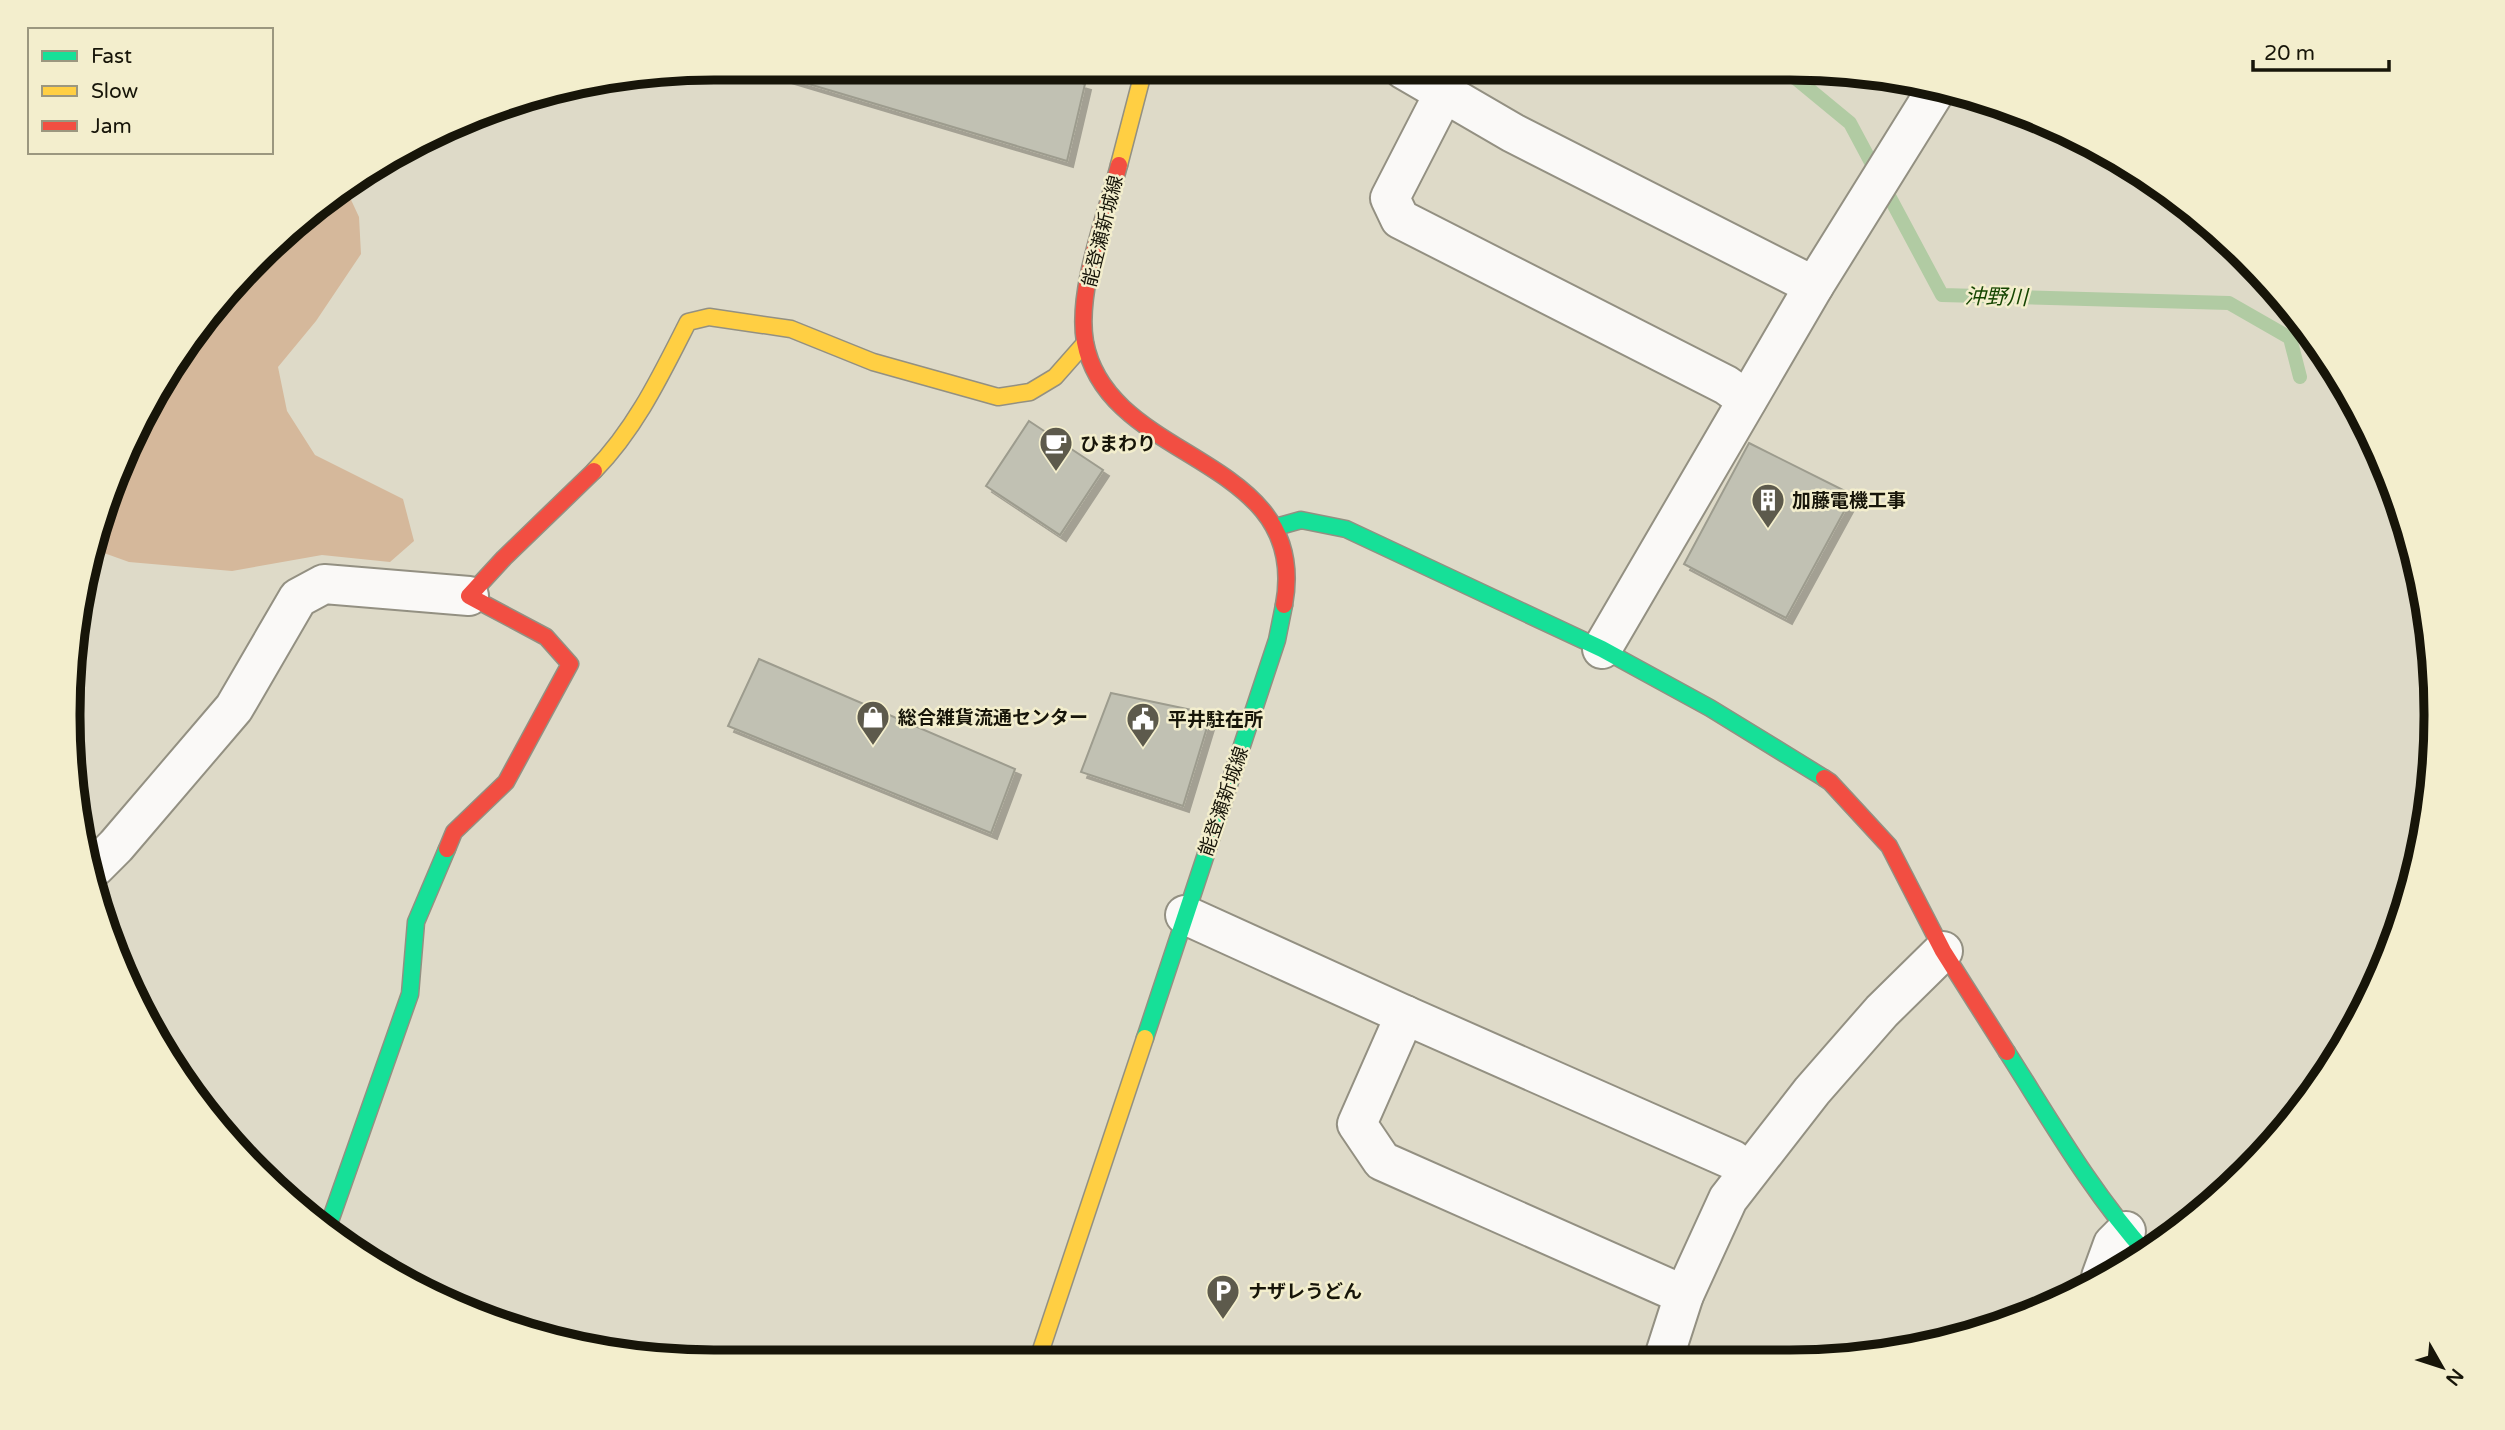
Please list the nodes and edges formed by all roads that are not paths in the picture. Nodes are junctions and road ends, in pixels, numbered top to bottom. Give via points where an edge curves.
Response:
1 (1141, 80) edge
2 (1422, 80) edge
3 (1444, 93) junction
4 (1932, 97) edge
5 (1814, 286) junction
6 (1085, 343) junction
7 (1747, 400) junction
8 (1276, 527) junction
9 (469, 596) junction
10 (1602, 649) junction
11 (99, 863) edge
12 (1185, 915) junction
13 (1942, 951) junction
14 (1405, 1015) junction
15 (1748, 1171) junction
16 (331, 1219) edge
17 (2136, 1242) edge
18 (2105, 1265) edge
19 (1684, 1295) junction
20 (1041, 1350) edge
21 (1666, 1350) edge

1 - 6 street, 能登瀬新城線 via 1086,290
2 - 3 street
3 - 5 street via 1513,133
3 - 7 street via 1390,198 1399,219 1726,385
4 - 5 street
5 - 7 street
6 - 8 street, 能登瀬新城線 via 1093,372 1114,401 1141,424 1247,490
6 - 9 street via 1055,377 1030,392 998,397 873,362 791,329 709,317 688,322 640,417
7 - 10 street
8 - 10 street via 1301,520 1346,529
8 - 12 street, 能登瀬新城線 via 1288,575 1277,640
9 - 11 street via 324,584 298,598 234,708
9 - 16 street via 546,637 570,664 506,782 454,832 416,922 411,994
10 - 13 street via 1710,708 1829,782 1889,846
12 - 14 street
12 - 20 street, 能登瀬新城線
13 - 15 street via 1882,1011
13 - 17 street via 2095,1190
14 - 15 street via 1734,1160
14 - 19 street via 1357,1124 1382,1161
15 - 19 street via 1728,1199
17 - 18 street via 2113,1244
19 - 21 street

